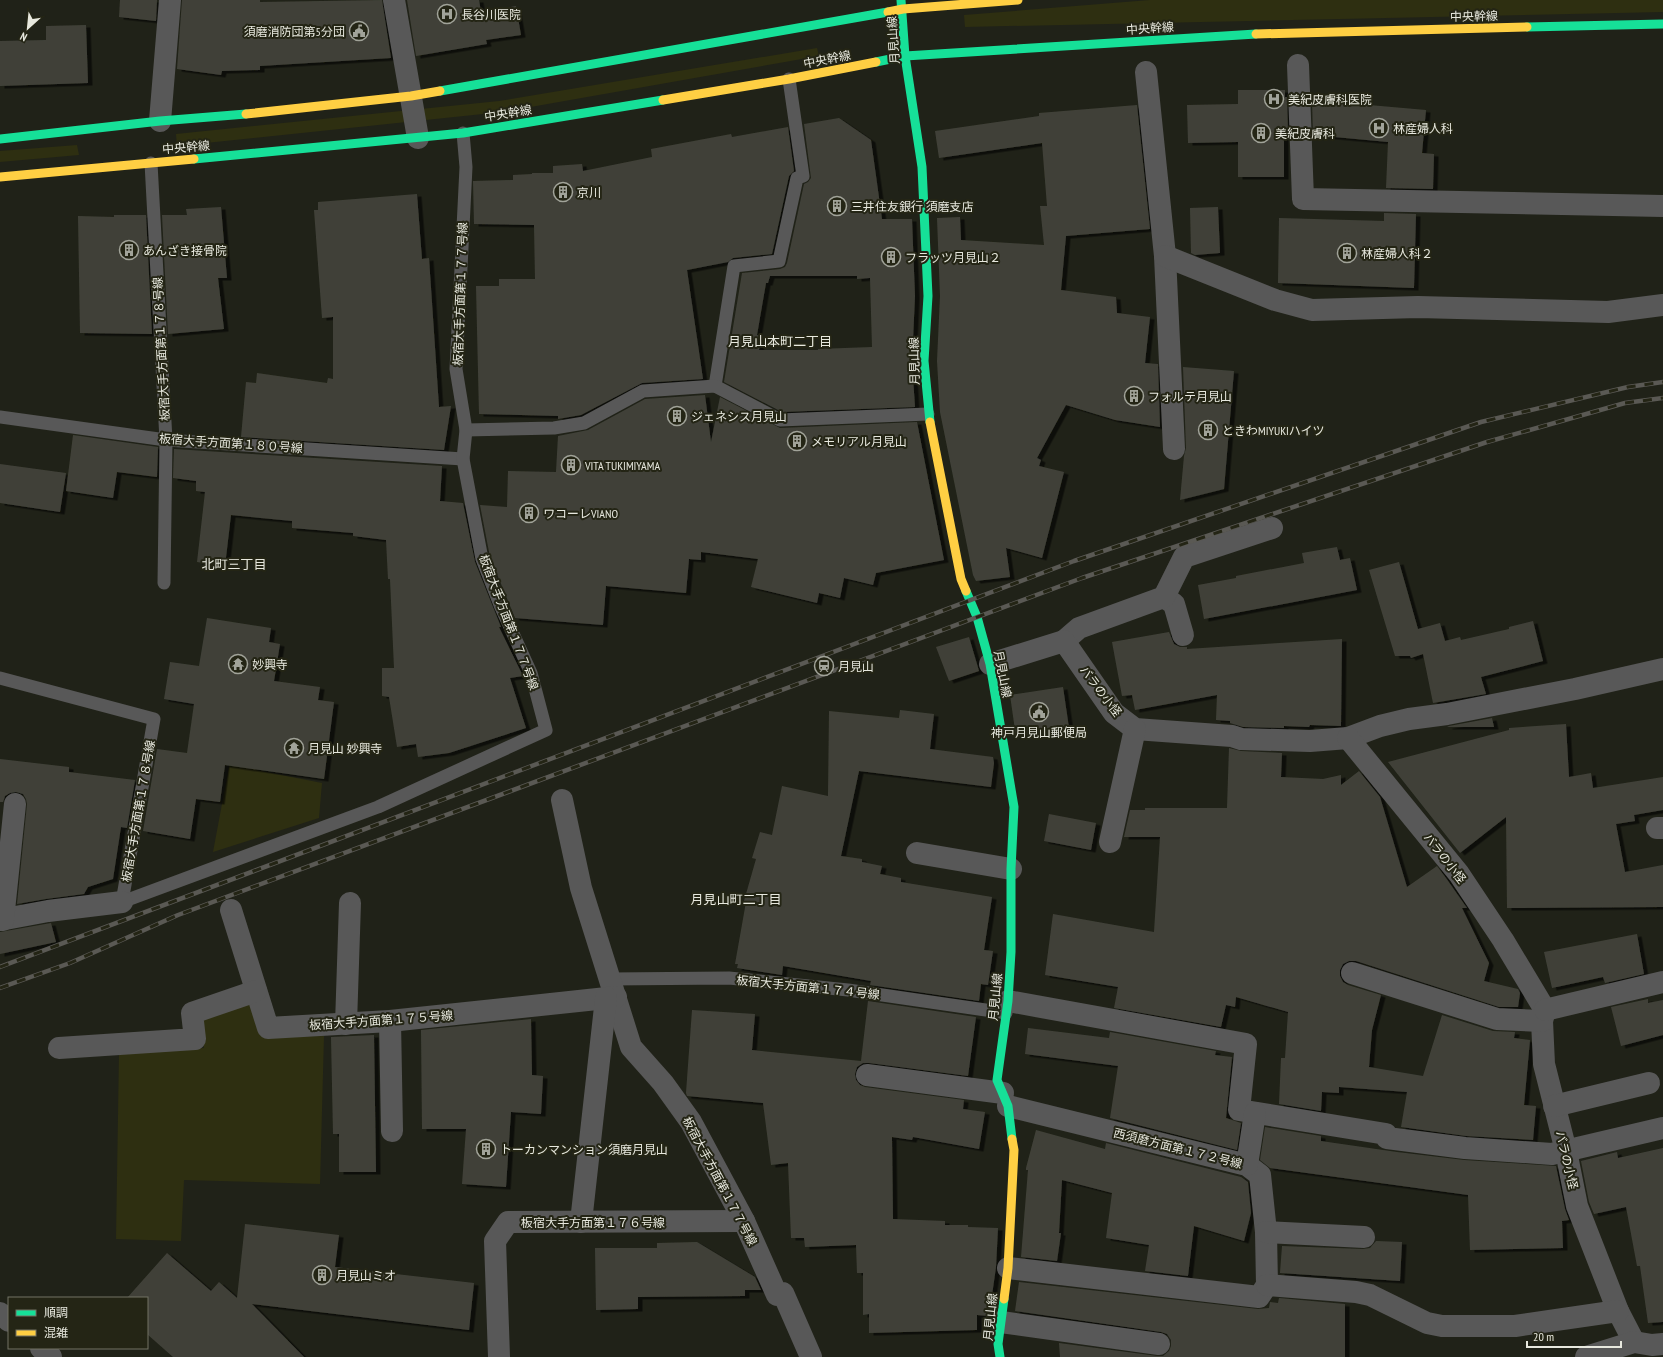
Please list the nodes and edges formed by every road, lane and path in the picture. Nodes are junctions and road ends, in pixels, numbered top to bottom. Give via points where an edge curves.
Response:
1 (170, 0) edge
2 (394, 0) edge
3 (1018, 0) edge
4 (902, 4) edge
5 (1663, 24) edge
6 (905, 56) junction
7 (1298, 65) dead end
8 (1146, 72) dead end
9 (790, 79) junction
10 (411, 96) junction
11 (160, 121) junction
12 (463, 133) junction
13 (418, 138) junction
14 (0, 139) edge
15 (151, 163) junction
16 (0, 177) edge
17 (1663, 206) edge
18 (1165, 256) junction
19 (1663, 305) edge
20 (715, 386) junction
21 (928, 414) junction
22 (0, 417) edge
23 (466, 430) junction
24 (166, 440) junction
25 (1174, 449) dead end
26 (463, 459) junction
27 (1272, 528) dead end
28 (164, 583) dead end
29 (1164, 597) junction
30 (1183, 635) dead end
31 (1064, 641) junction
32 (990, 664) junction
33 (1663, 669) edge
34 (0, 678) edge
35 (1135, 730) junction
36 (1348, 738) junction
37 (562, 800) dead end
38 (15, 804) dead end
39 (1110, 842) dead end
40 (917, 853) dead end
41 (1011, 869) junction
42 (122, 902) junction
43 (350, 903) dead end
44 (231, 910) dead end
45 (2, 920) edge
46 (1352, 973) dead end
47 (1663, 982) edge
48 (256, 991) junction
49 (610, 991) junction
50 (1007, 1007) junction
51 (1544, 1016) junction
52 (390, 1021) junction
53 (346, 1024) junction
54 (59, 1048) dead end
55 (867, 1075) dead end
56 (1649, 1083) dead end
57 (1006, 1100) junction
58 (1554, 1106) junction
59 (1255, 1113) junction
60 (1663, 1128) edge
61 (392, 1131) dead end
62 (1566, 1152) junction
63 (1246, 1164) junction
64 (744, 1221) junction
65 (582, 1222) junction
66 (1266, 1232) junction
67 (1364, 1237) dead end
68 (1008, 1268) junction
69 (1267, 1285) junction
70 (1618, 1311) junction
71 (0, 1313) edge
72 (8, 1320) edge
73 (1001, 1322) junction
74 (1634, 1342) junction
75 (1159, 1344) dead end
76 (1663, 1344) edge
77 (42, 1349) edge
78 (52, 1357) edge
79 (499, 1357) edge
80 (811, 1357) edge
81 (1000, 1357) edge
82 (1586, 1357) edge

1 - 11 street
2 - 10 street
3 - 4 street
4 - 6 street, 月見山線
4 - 10 street
5 - 6 street, 中央幹線 via 1243,34
6 - 9 street, 中央幹線
6 - 21 street, 月見山線 via 922,167 928,296 924,362
7 - 17 street via 1303,199
8 - 18 street
9 - 12 street, 中央幹線
9 - 20 lane via 803,176 797,178 779,262 734,266
10 - 11 street
10 - 13 street
11 - 14 street
12 - 13 street, 中央幹線
12 - 23 lane, 板宿大手方面第１７７号線 via 466,167 456,369
13 - 15 street, 中央幹線
15 - 16 street, 中央幹線
15 - 24 lane, 板宿大手方面第１７８号線
18 - 19 street via 1275,300 1312,310 1418,307 1608,312
18 - 25 street
20 - 21 lane via 780,420
20 - 23 lane via 643,391 584,423 561,427
21 - 32 street, 月見山線 via 961,579 977,617
22 - 24 lane, 板宿大手方面第１８０号線
23 - 26 lane, 板宿大手方面第１７７号線
24 - 26 lane, 板宿大手方面第１８０号線
24 - 28 lane, 板宿大手方面第１７８号線
26 - 42 lane, 板宿大手方面第１７７号線 via 482,559 531,673 546,730 378,807
27 - 29 street via 1184,557
29 - 30 street via 1174,604
29 - 31 street via 1079,628
31 - 32 street
31 - 35 street, バラの小怪 via 1114,713
32 - 41 street, 月見山線 via 1014,807
33 - 36 street via 1447,714 1409,719
34 - 42 lane, 板宿大手方面第１７８号線 via 154,719
35 - 36 street via 1232,736 1241,739 1310,741
35 - 39 street
36 - 51 street, バラの小怪 via 1459,874 1503,940
37 - 49 street, 板宿大手方面第１７７号線 via 581,888
38 - 45 street
40 - 41 street
41 - 50 street, 月見山線 via 1011,952
42 - 45 street via 48,911
43 - 53 street
44 - 48 street, 板宿大手方面第１７５号線
46 - 51 street via 1497,1019
47 - 51 street
48 - 53 street, 板宿大手方面第１７５号線 via 268,1028
48 - 54 street via 192,1013 195,1039
49 - 50 lane, 板宿大手方面第１７４号線 via 729,978
49 - 52 street, 板宿大手方面第１７５号線
49 - 64 street, 板宿大手方面第１７７号線 via 631,1047 663,1083 691,1122
49 - 65 street
50 - 57 street, 月見山線 via 997,1080
50 - 59 street via 1246,1044 1239,1110
51 - 58 street, バラの小怪 via 1544,1064
52 - 53 street, 板宿大手方面第１７５号線
52 - 61 street
55 - 57 street, 西須磨方面第１７２号線
56 - 58 street
57 - 63 street, 西須磨方面第１７２号線
57 - 68 street, 月見山線 via 1014,1150
58 - 62 street, バラの小怪
59 - 62 street via 1386,1134 1387,1138 1449,1146 1552,1154
59 - 63 street
60 - 62 street
62 - 70 street, バラの小怪 via 1577,1206
63 - 66 street, 西須磨方面第１７２号線 via 1260,1175
64 - 65 street, 板宿大手方面第１７６号線
64 - 80 street, 板宿大手方面第１７７号線 via 777,1295 783,1293
65 - 79 street, 板宿大手方面第１７６号線 via 508,1222 495,1242
66 - 67 street
66 - 69 street, 西須磨方面第１７２号線
68 - 69 street via 1259,1297
68 - 73 street, 月見山線
69 - 70 street via 1370,1295 1427,1323 1442,1326 1515,1326
70 - 74 street, バラの小怪
71 - 72 street
73 - 75 street
73 - 81 street, 月見山線 via 998,1344
74 - 76 street
74 - 82 street
77 - 78 street

